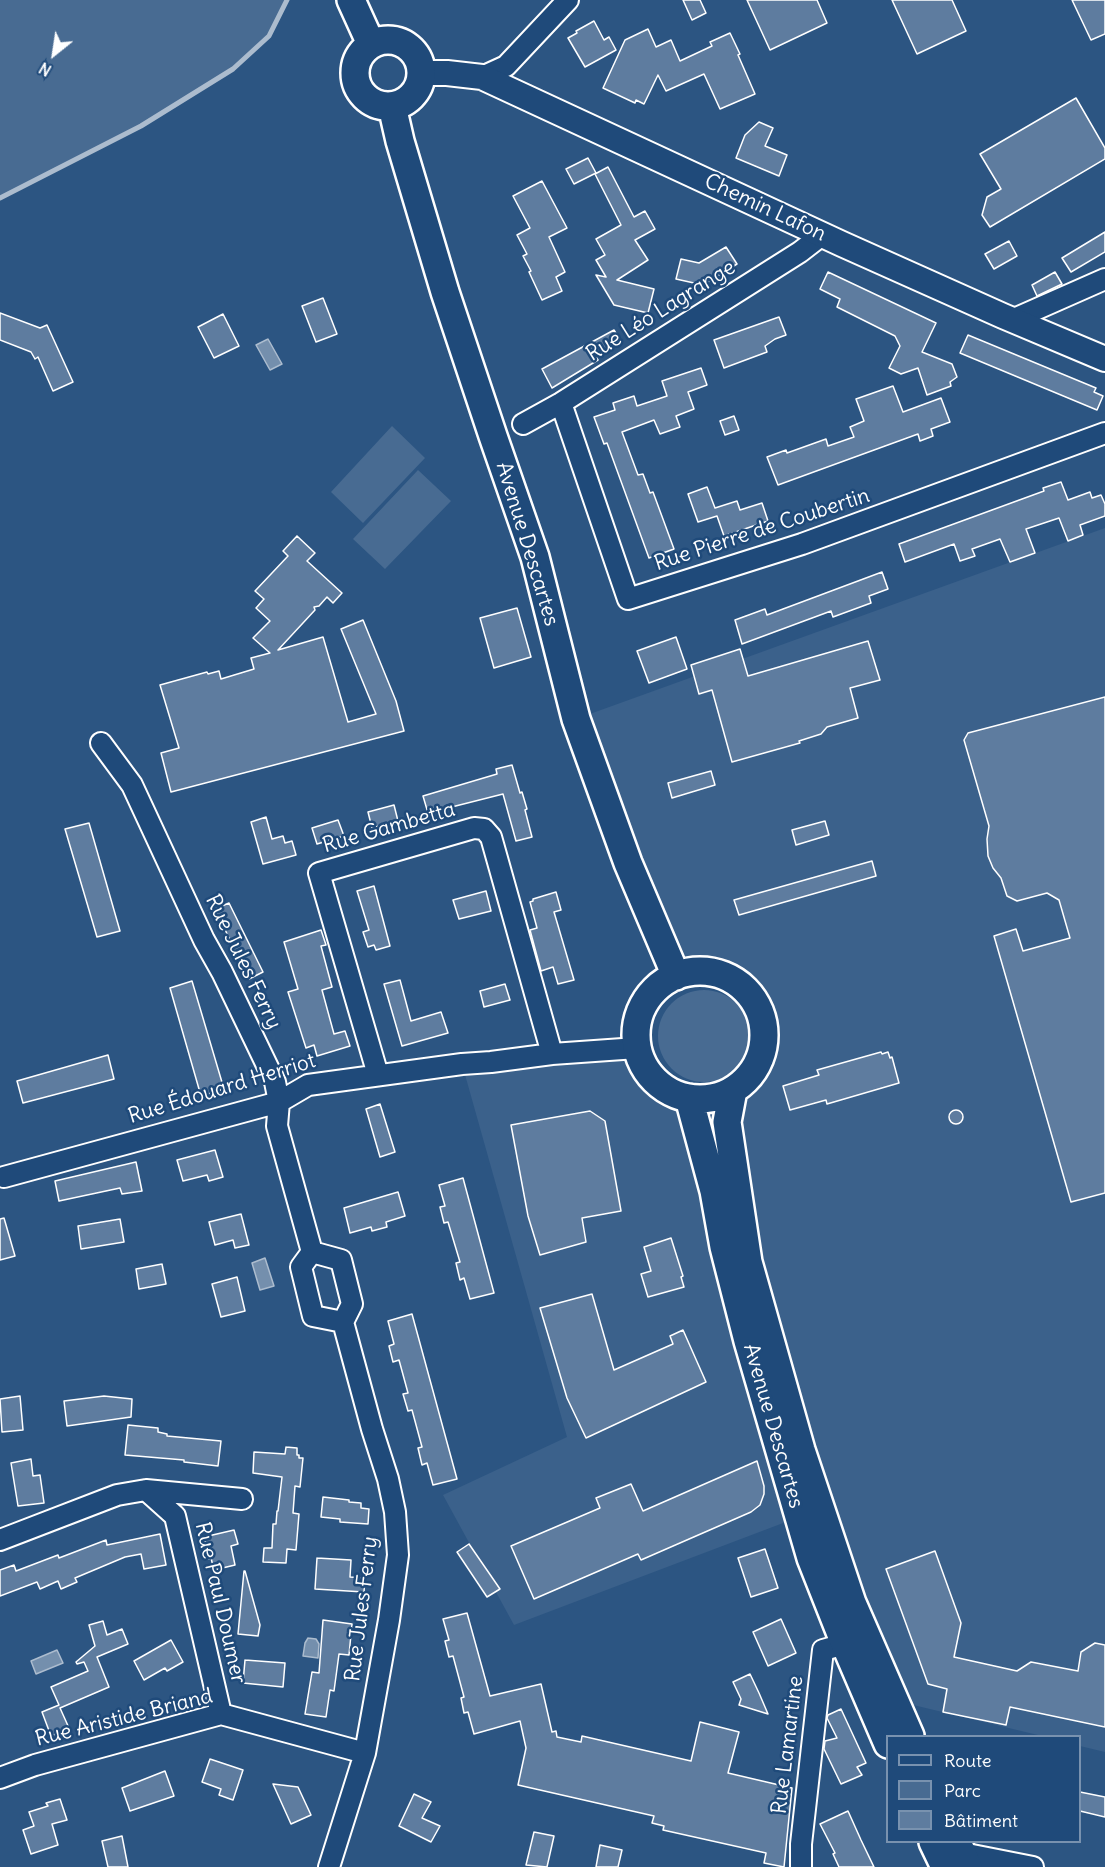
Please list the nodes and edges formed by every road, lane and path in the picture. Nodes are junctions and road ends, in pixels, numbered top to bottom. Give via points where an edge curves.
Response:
1 (351, 0) edge
2 (568, 0) edge
3 (371, 44) junction
4 (421, 73) junction
5 (482, 77) junction
6 (392, 106) junction
7 (822, 235) junction
8 (1105, 279) edge
9 (1012, 320) junction
10 (1105, 359) edge
11 (561, 403) junction
12 (523, 424) dead end
13 (1105, 433) edge
14 (101, 743) dead end
15 (676, 976) junction
16 (637, 1048) junction
17 (552, 1054) junction
18 (378, 1075) junction
19 (733, 1090) junction
20 (689, 1098) junction
21 (279, 1102) junction
22 (4, 1177) dead end
23 (312, 1252) junction
24 (343, 1322) junction
25 (146, 1490) junction
26 (242, 1499) dead end
27 (0, 1540) edge
28 (845, 1644) junction
29 (221, 1714) junction
30 (909, 1735) edge
31 (886, 1738) edge
32 (365, 1753) junction
33 (0, 1778) edge
34 (935, 1843) edge
35 (958, 1857) edge
36 (329, 1867) edge
37 (801, 1867) edge
38 (1033, 1867) edge

1 - 3 main road
2 - 5 street via 506,66
3 - 4 main road via 393,40 404,44 417,56
3 - 6 main road via 357,61 357,84 371,101
4 - 5 street, Chemin Lafon
4 - 6 main road via 410,98
5 - 7 street, Chemin Lafon
6 - 15 main road, Avenue Descartes via 445,292 535,557 576,719 628,863
7 - 9 street, Chemin Lafon
7 - 11 street, Rue Léo Lagrange
8 - 9 street
9 - 10 street, Chemin Lafon
11 - 12 street, Rue Léo Lagrange
11 - 13 street, Rue Pierre de Coubertin via 628,599 802,544
14 - 21 street, Rue Jules Ferry via 132,784 275,1082
15 - 16 main road via 648,997 636,1030
15 - 19 main road via 689,972 719,975 734,981 755,1004 763,1044 746,1080
16 - 17 street, Rue Édouard Herriot
16 - 20 main road via 645,1069 657,1083
17 - 18 street, Rue Édouard Herriot
17 - 18 street, Rue Gambetta via 491,837 484,829 474,828 319,873
18 - 21 street, Rue Édouard Herriot via 308,1085
19 - 20 main road via 704,1099
19 - 30 main road, Avenue Descartes via 727,1122 748,1262 801,1450 852,1603
20 - 28 main road, Avenue Descartes via 759,1383 811,1558
21 - 22 street, Rue Édouard Herriot
21 - 23 street, Rue Jules Ferry via 277,1126
23 - 24 street, Rue Jules Ferry via 341,1260 352,1304
23 - 24 street via 301,1267 313,1316
24 - 32 street, Rue Jules Ferry via 388,1479 398,1555
25 - 26 street
25 - 27 street via 117,1495
25 - 29 street, Rue Paul Doumer via 176,1516
28 - 31 main road, Avenue Descartes
28 - 37 street, Rue Lamartine via 823,1650
29 - 32 street, Rue Aristide Briand
29 - 33 street, Rue Aristide Briand
32 - 36 street, Rue Jules Ferry
34 - 35 main road
35 - 38 street

